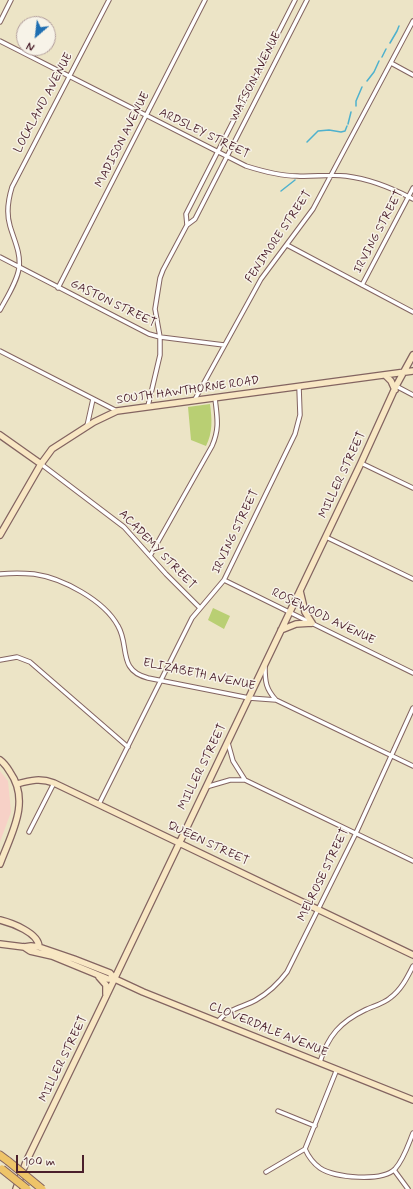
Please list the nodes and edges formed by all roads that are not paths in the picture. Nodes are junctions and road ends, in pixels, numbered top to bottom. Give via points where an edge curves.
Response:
1 (11, 0) edge
2 (109, 0) edge
3 (206, 0) edge
4 (295, 0) edge
5 (307, 0) edge
6 (291, 10) junction
7 (300, 14) junction
8 (413, 21) edge
9 (0, 22) edge
10 (0, 41) edge
11 (391, 63) junction
12 (413, 75) edge
13 (69, 77) junction
14 (146, 116) junction
15 (218, 152) junction
16 (227, 157) junction
17 (330, 175) junction
18 (413, 188) edge
19 (408, 196) junction
20 (413, 199) edge
21 (186, 225) junction
22 (287, 245) junction
23 (0, 257) edge
24 (19, 267) junction
25 (362, 285) junction
26 (58, 288) junction
27 (0, 310) edge
28 (413, 312) edge
29 (160, 337) junction
30 (224, 345) junction
31 (0, 351) edge
32 (412, 359) edge
33 (413, 371) edge
34 (403, 373) junction
35 (385, 375) junction
36 (299, 387) junction
37 (395, 388) junction
38 (413, 395) edge
39 (215, 398) junction
40 (93, 399) junction
41 (194, 401) junction
42 (148, 406) junction
43 (117, 411) junction
44 (87, 426) junction
45 (0, 435) edge
46 (362, 463) junction
47 (41, 464) junction
48 (413, 488) edge
49 (0, 535) edge
50 (326, 537) junction
51 (150, 556) junction
52 (1, 574) edge
53 (413, 579) edge
54 (224, 580) junction
55 (300, 591) junction
56 (200, 608) junction
57 (290, 612) junction
58 (312, 623) junction
59 (281, 630) junction
60 (0, 659) edge
61 (264, 665) junction
62 (413, 673) edge
63 (161, 679) junction
64 (249, 698) junction
65 (276, 700) junction
66 (413, 708) edge
67 (228, 742) junction
68 (128, 747) junction
69 (391, 756) junction
70 (0, 760) edge
71 (413, 766) edge
72 (245, 780) junction
73 (54, 783) junction
74 (17, 784) junction
75 (205, 788) junction
76 (99, 804) junction
77 (30, 832) dead end
78 (356, 832) junction
79 (179, 842) junction
80 (413, 861) edge
81 (0, 864) edge
82 (318, 910) junction
83 (0, 920) edge
84 (0, 944) edge
85 (24, 947) junction
86 (39, 947) junction
87 (413, 955) edge
88 (413, 966) edge
89 (96, 974) junction
90 (115, 978) junction
91 (106, 998) junction
92 (218, 1022) junction
93 (320, 1062) junction
94 (338, 1069) junction
95 (413, 1100) edge
96 (278, 1111) dead end
97 (315, 1126) junction
98 (413, 1133) edge
99 (306, 1149) junction
100 (0, 1151) edge
101 (4, 1158) edge
102 (1, 1168) edge
103 (394, 1170) junction
104 (266, 1172) dead end
105 (16, 1189) edge
106 (27, 1189) edge
107 (42, 1189) edge
108 (408, 1189) edge

1 - 9 street
2 - 13 street, LOCKLAND AVENUE
3 - 14 street, MADISON AVENUE
4 - 6 street, WATSON AVENUE
5 - 7 street, WATSON AVENUE
6 - 7 street
6 - 15 street, WATSON AVENUE
7 - 16 street, WATSON AVENUE
8 - 11 street, FENIMORE STREET
10 - 13 street, ARDSLEY STREET
11 - 12 street
11 - 17 street, FENIMORE STREET
13 - 14 street, ARDSLEY STREET
13 - 24 street, LOCKLAND AVENUE via 16,177 9,197 8,214 18,250
14 - 15 street, ARDSLEY STREET
14 - 26 street, MADISON AVENUE
15 - 16 street, ARDSLEY STREET
15 - 21 street, WATSON AVENUE via 186,214
16 - 17 street, ARDSLEY STREET via 246,166 276,174
16 - 21 street, WATSON AVENUE via 195,219
17 - 19 street, ARDSLEY STREET via 375,182
17 - 22 street, FENIMORE STREET via 313,209
18 - 19 street, IRVING STREET
19 - 20 street, ARDSLEY STREET
19 - 25 street, IRVING STREET
21 - 29 street, WATSON AVENUE via 162,270 157,288 155,309
22 - 25 street
22 - 30 street, FENIMORE STREET via 261,279
23 - 24 street, GASTON STREET
24 - 26 street, GASTON STREET
24 - 27 street, LOCKLAND AVENUE via 17,277
25 - 28 street
26 - 29 street, GASTON STREET via 149,334
29 - 30 street, GASTON STREET
29 - 42 street, WATSON AVENUE via 158,365
30 - 41 street, FENIMORE STREET
31 - 40 street
32 - 34 main road, MILLER STREET
33 - 34 main road, SOUTH HAWTHORNE ROAD
34 - 35 main road, SOUTH HAWTHORNE ROAD
34 - 37 main road, MILLER STREET
35 - 36 main road, SOUTH HAWTHORNE ROAD
35 - 37 main road
36 - 39 main road, SOUTH HAWTHORNE ROAD
36 - 54 street, IRVING STREET via 300,415 295,434
37 - 38 street
37 - 46 main road, MILLER STREET
39 - 41 main road, SOUTH HAWTHORNE ROAD
39 - 51 street via 218,427 212,446
40 - 43 street
40 - 44 street
41 - 42 main road, SOUTH HAWTHORNE ROAD
42 - 43 main road, SOUTH HAWTHORNE ROAD
43 - 44 main road, SOUTH HAWTHORNE ROAD
44 - 47 main road, SOUTH HAWTHORNE ROAD via 56,445
45 - 47 main road
46 - 48 street
46 - 50 main road, MILLER STREET
47 - 49 main road, SOUTH HAWTHORNE ROAD
47 - 51 street, ACADEMY STREET via 124,527
50 - 53 street
50 - 55 main road, MILLER STREET
51 - 56 street, ACADEMY STREET
52 - 63 street, ELIZABETH AVENUE via 32,574 52,578 91,599 107,612 118,626 130,668 142,676
54 - 56 street, IRVING STREET
54 - 57 street, ROSEWOOD AVENUE
55 - 57 main road, MILLER STREET
55 - 58 main road via 305,612
56 - 63 street, IRVING STREET via 192,618
57 - 58 street, ROSEWOOD AVENUE
57 - 59 main road, MILLER STREET
58 - 59 main road via 296,624
58 - 62 street, ROSEWOOD AVENUE
59 - 61 main road, MILLER STREET
60 - 68 street via 17,657 30,662
61 - 64 main road, MILLER STREET
61 - 65 street, ELIZABETH AVENUE via 268,690
63 - 64 street, ELIZABETH AVENUE
63 - 68 street, IRVING STREET
64 - 65 street, ELIZABETH AVENUE
64 - 67 main road, MILLER STREET
65 - 69 street, ELIZABETH AVENUE
66 - 69 street, MELROSE STREET
67 - 72 street via 233,761
67 - 75 main road, MILLER STREET
68 - 76 street, IRVING STREET
69 - 71 street, ELIZABETH AVENUE
69 - 78 street, MELROSE STREET
70 - 74 main road
72 - 75 street via 230,780
72 - 78 street
73 - 74 main road, QUEEN STREET via 36,779
73 - 76 main road, QUEEN STREET
73 - 77 street
74 - 81 main road via 20,802 16,821
75 - 79 main road, MILLER STREET
76 - 79 main road, QUEEN STREET
78 - 80 street
78 - 82 street, MELROSE STREET
79 - 82 main road, QUEEN STREET
79 - 90 main road, MILLER STREET
82 - 87 main road, QUEEN STREET
82 - 92 street, MELROSE STREET via 292,963 279,982 257,1000 226,1013
83 - 86 main road via 28,932 38,940
84 - 85 main road, CLOVERDALE AVENUE
85 - 86 main road, CLOVERDALE AVENUE
85 - 89 main road, CLOVERDALE AVENUE
86 - 90 main road, CLOVERDALE AVENUE via 74,958 110,973
88 - 93 street via 400,988 389,999 356,1014 339,1027 327,1043
89 - 90 main road, CLOVERDALE AVENUE via 108,979
89 - 91 main road via 106,985
90 - 91 main road, MILLER STREET
90 - 92 main road, CLOVERDALE AVENUE
91 - 105 main road, MILLER STREET via 26,1162
92 - 93 main road, CLOVERDALE AVENUE
93 - 94 main road, CLOVERDALE AVENUE
94 - 95 main road, CLOVERDALE AVENUE
94 - 97 street
96 - 97 street
97 - 99 street
98 - 103 street via 402,1159
99 - 103 street via 310,1160 321,1169 337,1175 371,1178
99 - 104 street
100 - 101 highway
101 - 107 highway, bridge
102 - 106 highway, bridge
103 - 108 street

